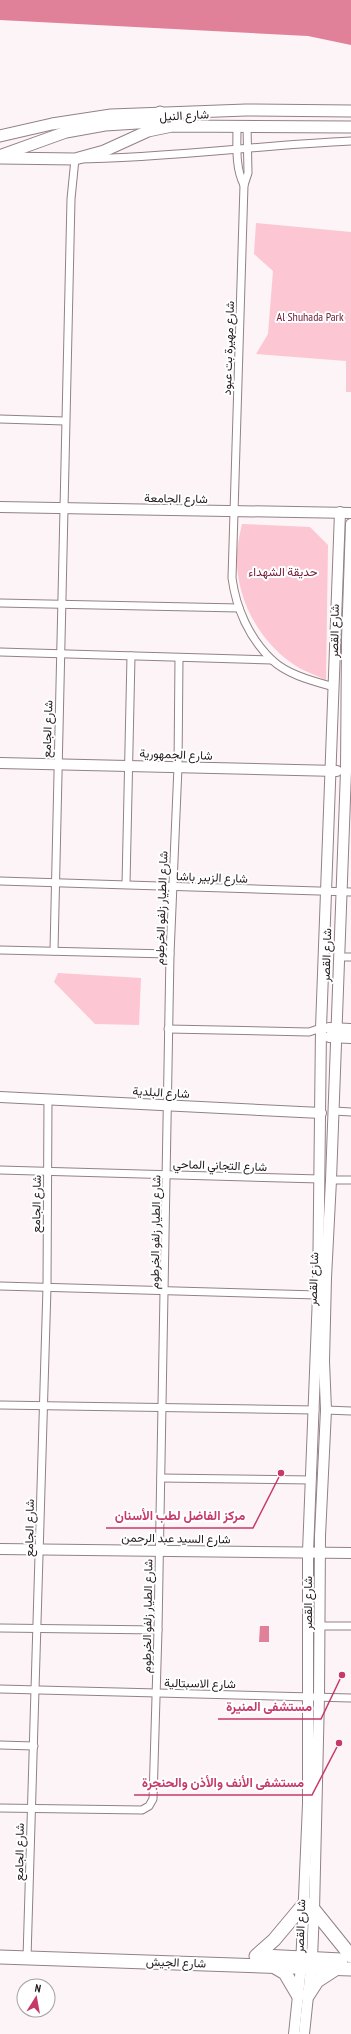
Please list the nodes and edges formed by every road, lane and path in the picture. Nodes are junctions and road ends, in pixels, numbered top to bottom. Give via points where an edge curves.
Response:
1 (241, 110) junction
2 (351, 111) edge
3 (160, 112) junction
4 (242, 126) junction
5 (351, 127) edge
6 (0, 136) edge
7 (351, 141) edge
8 (237, 148) junction
9 (248, 148) junction
10 (0, 157) edge
11 (75, 159) junction
12 (244, 185) junction
13 (0, 419) edge
14 (66, 421) junction
15 (0, 507) edge
16 (64, 509) junction
17 (234, 512) junction
18 (340, 512) junction
19 (351, 513) edge
20 (351, 524) edge
21 (0, 603) edge
22 (61, 604) junction
23 (239, 608) junction
24 (0, 652) edge
25 (61, 654) junction
26 (132, 656) junction
27 (179, 658) junction
28 (272, 660) junction
29 (349, 686) edge
30 (334, 687) junction
31 (0, 763) edge
32 (57, 764) junction
33 (129, 765) junction
34 (178, 767) junction
35 (332, 771) junction
36 (348, 771) edge
37 (0, 881) edge
38 (57, 882) junction
39 (126, 884) junction
40 (172, 886) junction
41 (326, 891) junction
42 (346, 892) edge
43 (0, 950) edge
44 (54, 951) junction
45 (170, 954) junction
46 (339, 957) junction
47 (351, 957) edge
48 (168, 1028) junction
49 (351, 1029) edge
50 (321, 1032) junction
51 (336, 1033) junction
52 (351, 1038) edge
53 (0, 1097) edge
54 (48, 1099) junction
55 (168, 1105) junction
56 (334, 1111) junction
57 (351, 1112) edge
58 (321, 1113) junction
59 (0, 1170) edge
60 (47, 1172) junction
61 (167, 1175) junction
62 (320, 1179) junction
63 (331, 1180) junction
64 (351, 1180) edge
65 (0, 1286) edge
66 (47, 1287) junction
67 (165, 1291) junction
68 (318, 1295) junction
69 (0, 1405) edge
70 (42, 1406) junction
71 (161, 1408) junction
72 (315, 1410) junction
73 (326, 1410) junction
74 (351, 1411) edge
75 (161, 1478) junction
76 (312, 1480) junction
77 (0, 1549) edge
78 (40, 1549) junction
79 (160, 1551) junction
80 (308, 1552) junction
81 (320, 1552) junction
82 (351, 1553) edge
83 (320, 1626) junction
84 (351, 1626) edge
85 (0, 1628) edge
86 (37, 1629) junction
87 (158, 1630) junction
88 (0, 1689) edge
89 (36, 1690) junction
90 (157, 1693) junction
91 (314, 1697) junction
92 (351, 1698) edge
93 (0, 1745) edge
94 (34, 1746) junction
95 (0, 1808) edge
96 (31, 1808) junction
97 (309, 1907) junction
98 (0, 1950) edge
99 (28, 1955) junction
100 (256, 1956) junction
101 (351, 1956) edge
102 (0, 1957) edge
103 (351, 1961) edge
104 (307, 1963) junction
105 (272, 1966) junction
106 (337, 1968) junction
107 (351, 1969) edge
108 (303, 1995) junction
109 (294, 2034) edge
110 (304, 2034) edge

1 - 2 main road, شارع النيل
1 - 3 main road, شارع النيل
1 - 4 main road
3 - 6 main road, شارع النيل via 83,118
3 - 10 main road via 154,122 105,125 66,132
4 - 5 main road, شارع النيل
4 - 8 street
4 - 9 street
4 - 11 main road, شارع النيل via 159,128 104,151
7 - 9 street
8 - 9 street
8 - 11 street via 190,154
8 - 12 street
9 - 12 street via 248,173
10 - 11 main road, شارع النيل
11 - 14 street, شارع الجامع
12 - 17 street, شارع مهيرة بت عبود
13 - 14 street
14 - 16 street, شارع الجامع
15 - 16 main road, شارع الجامعة
16 - 17 main road, شارع الجامعة
16 - 22 street, شارع الجامع
17 - 18 main road, شارع الجامعة
17 - 23 street, شارع مهيرة بت عبود via 232,578
18 - 19 main road, شارع الجامعة
18 - 30 main road, شارع القصر
20 - 29 main road, شارع القصر
21 - 22 street
22 - 23 street
22 - 25 street, شارع الجامع
23 - 28 street, شارع مهيرة بت عبود via 250,631
24 - 25 street
25 - 26 street
25 - 32 street, شارع الجامع
26 - 27 street
26 - 33 street
27 - 28 street
27 - 34 street, شارع الطيار زلفو الخرطوم
28 - 30 street via 287,670
29 - 36 main road, شارع القصر
30 - 35 main road, شارع القصر
31 - 32 main road, شارع الجمهورية
32 - 33 main road, شارع الجمهورية
32 - 38 street, شارع الجامع
33 - 34 main road, شارع الجمهورية
33 - 39 street
34 - 35 main road, شارع الجمهورية
34 - 40 street, شارع الطيار زلفو الخرطوم
35 - 36 main road, شارع الجمهورية
35 - 41 main road, شارع القصر
36 - 42 main road, شارع القصر
37 - 38 street, شارع الزبير باشا
38 - 39 street, شارع الزبير باشا
38 - 44 street, شارع الجامع
39 - 40 street, شارع الزبير باشا
40 - 41 street, شارع الزبير باشا
40 - 45 street, شارع الطيار زلفو الخرطوم
41 - 42 street, شارع الزبير باشا
41 - 50 main road, شارع القصر
42 - 46 main road, شارع القصر
43 - 44 street
44 - 45 street
45 - 48 street, شارع الطيار زلفو الخرطوم
46 - 47 street
46 - 51 main road, شارع القصر
48 - 50 street
48 - 55 street, شارع الطيار زلفو الخرطوم
49 - 51 main road
50 - 51 main road
50 - 58 main road, شارع القصر
51 - 52 main road
51 - 56 main road, شارع القصر
53 - 54 main road, شارع البلدية
54 - 55 main road, شارع البلدية
54 - 60 street, شارع الجامع
55 - 58 main road, شارع البلدية
55 - 61 street, شارع الطيار زلفو الخرطوم
56 - 57 street
56 - 63 main road, شارع القصر
58 - 62 main road, شارع القصر
59 - 60 street, شارع التجاني الماحي
60 - 61 street, شارع التجاني الماحي
60 - 66 street, شارع الجامع
61 - 62 street, شارع التجاني الماحي
61 - 67 street, شارع الطيار زلفو الخرطوم
62 - 68 main road, شارع القصر
63 - 64 street
63 - 73 main road, شارع القصر via 324,1361
65 - 66 street
66 - 67 street
66 - 70 street, شارع الجامع
67 - 68 street
67 - 71 street, شارع الطيار زلفو الخرطوم
68 - 72 main road, شارع القصر
69 - 70 street
70 - 71 street
70 - 78 street, شارع الجامع
71 - 72 street
71 - 75 street, شارع الطيار زلفو الخرطوم
72 - 76 main road, شارع القصر
73 - 74 street
73 - 81 main road, شارع القصر
75 - 76 street
75 - 79 street, شارع الطيار زلفو الخرطوم
76 - 80 main road, شارع القصر
77 - 78 main road, شارع السيد عبد الرحمن
78 - 79 main road, شارع السيد عبد الرحمن
78 - 86 street, شارع الجامع
79 - 80 main road, شارع السيد عبد الرحمن
79 - 87 street, شارع الطيار زلفو الخرطوم
80 - 81 main road, شارع السيد عبد الرحمن
80 - 91 main road, شارع القصر
81 - 82 main road, شارع السيد عبد الرحمن
81 - 83 main road, شارع القصر
83 - 84 street
83 - 91 main road, شارع القصر
85 - 86 street
86 - 87 street
86 - 89 street, شارع الجامع
87 - 90 street, شارع الطيار زلفو الخرطوم
88 - 89 street, شارع الاسبتالية
89 - 90 street, شارع الاسبتالية
89 - 94 street, شارع الجامع
90 - 91 street, شارع الاسبتالية
90 - 96 street, شارع الطيار زلفو الخرطوم via 153,1799 149,1806 142,1810
91 - 92 street, شارع الاسبتالية
91 - 97 main road, شارع القصر
93 - 94 street
94 - 96 street, شارع الجامع
95 - 96 street
96 - 99 street, شارع الجامع
97 - 100 highway
97 - 101 highway
97 - 104 main road, شارع القصر
98 - 99 highway, شارع الجيش
99 - 100 highway, شارع الجيش
99 - 102 highway, شارع الجيش
99 - 105 highway, شارع الجيش
100 - 104 highway, شارع الجيش
103 - 104 highway, شارع الجيش
104 - 105 highway, شارع الجيش
104 - 106 highway, شارع الجيش
104 - 108 main road, شارع القصر
105 - 108 highway via 285,1973
106 - 107 highway, شارع الجيش
106 - 108 highway via 317,1981
108 - 109 main road, شارع القصر
108 - 110 main road, شارع القصر

